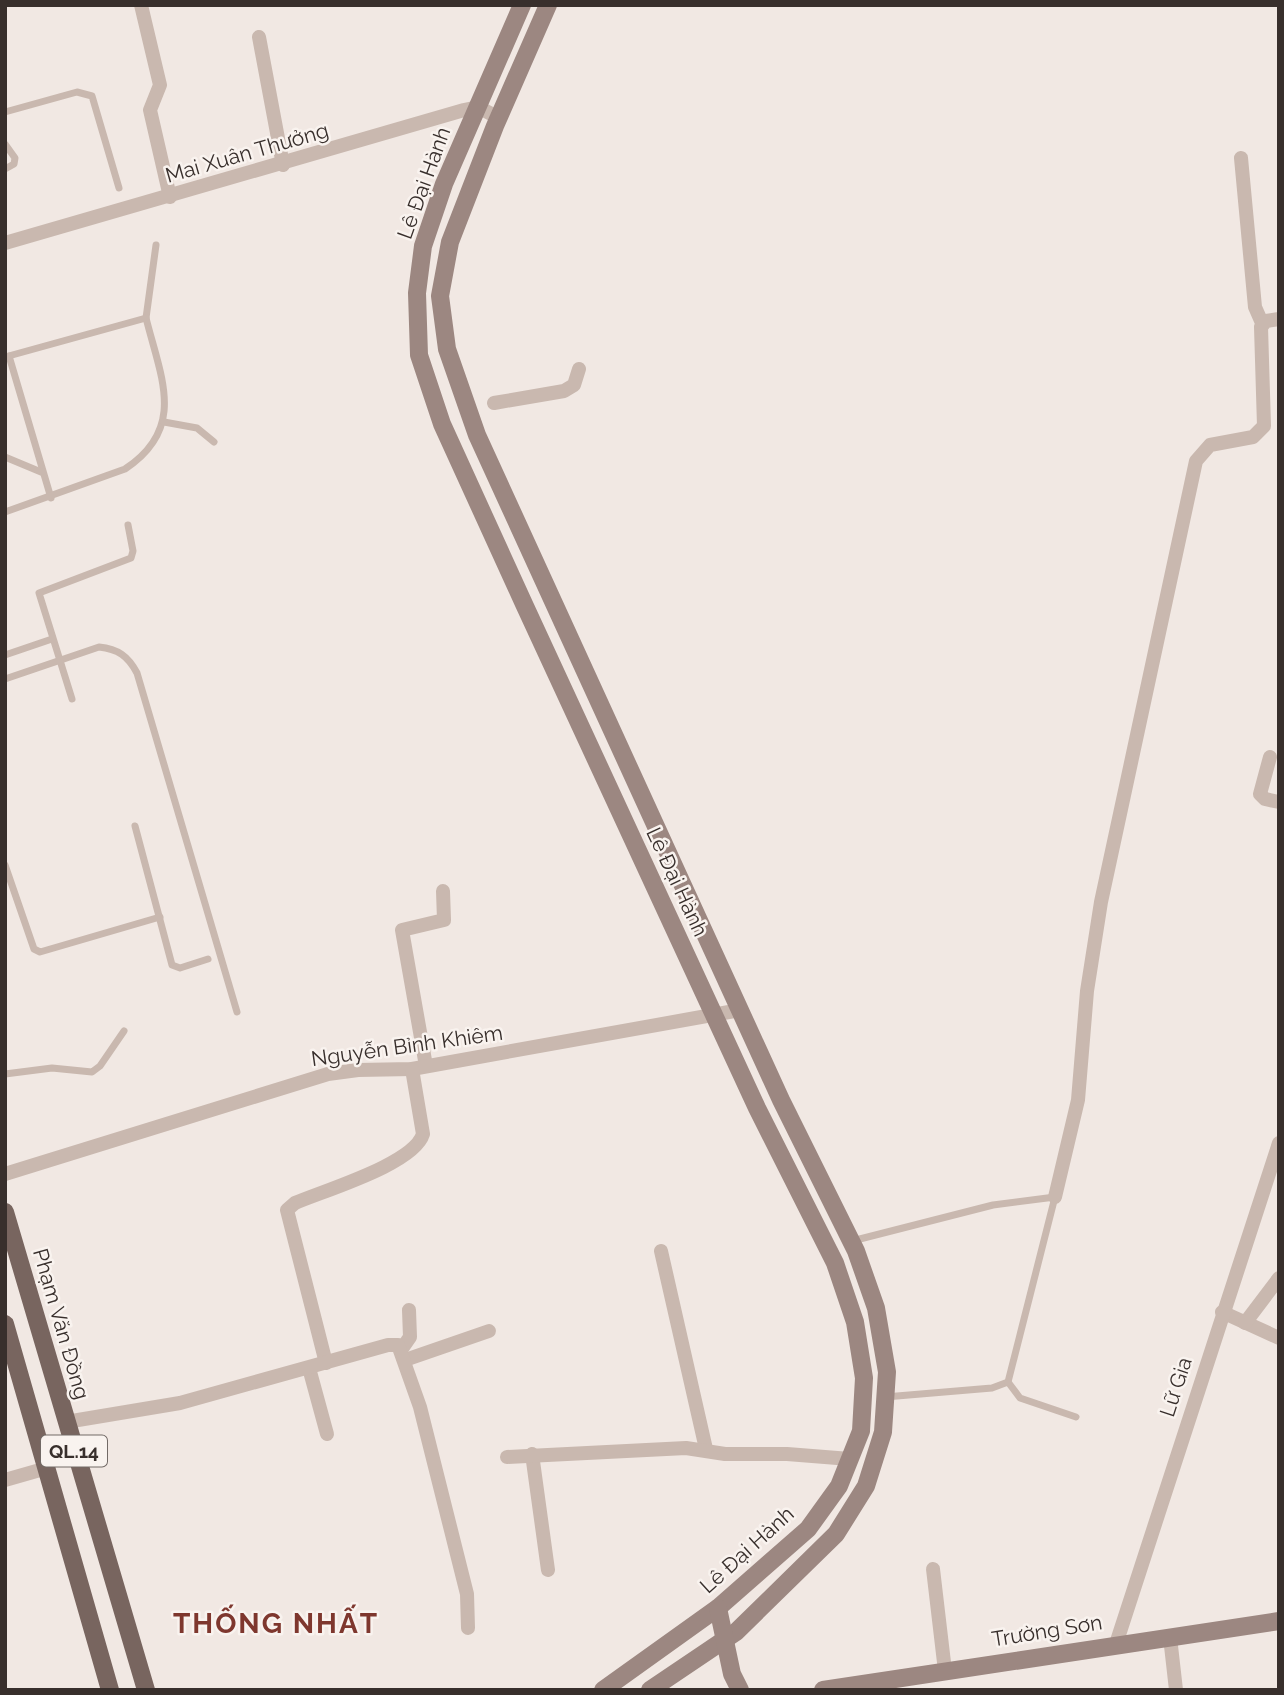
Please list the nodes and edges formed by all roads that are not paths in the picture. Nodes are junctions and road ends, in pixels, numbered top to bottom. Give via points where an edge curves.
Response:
1 (141, 5) edge
2 (522, 5) edge
3 (548, 5) edge
4 (259, 37) dead end
5 (478, 107) junction
6 (5, 111) edge
7 (499, 118) junction
8 (5, 144) edge
9 (1241, 158) dead end
10 (282, 165) junction
11 (5, 169) edge
12 (119, 188) dead end
13 (170, 197) junction
14 (5, 243) edge
15 (156, 245) dead end
16 (146, 318) junction
17 (1279, 319) edge
18 (1262, 323) junction
19 (7, 357) edge
20 (579, 369) dead end
21 (9, 372) edge
22 (494, 403) dead end
23 (164, 422) junction
24 (214, 442) dead end
25 (5, 457) edge
26 (41, 472) junction
27 (51, 498) junction
28 (5, 512) edge
29 (128, 525) dead end
30 (52, 639) junction
31 (5, 655) edge
32 (59, 660) junction
33 (5, 679) edge
34 (72, 699) dead end
35 (1270, 757) dead end
36 (1279, 802) edge
37 (135, 826) dead end
38 (5, 865) edge
39 (9, 886) edge
40 (443, 891) dead end
41 (160, 917) junction
42 (208, 959) dead end
43 (740, 1010) junction
44 (237, 1012) dead end
45 (714, 1016) junction
46 (124, 1031) dead end
47 (419, 1067) junction
48 (5, 1074) edge
49 (1279, 1143) edge
50 (5, 1174) edge
51 (1055, 1197) junction
52 (5, 1212) edge
53 (851, 1241) junction
54 (661, 1251) dead end
55 (1279, 1278) edge
56 (409, 1310) dead end
57 (1222, 1312) junction
58 (1245, 1323) junction
59 (5, 1324) edge
60 (489, 1331) dead end
61 (1279, 1338) edge
62 (403, 1355) junction
63 (326, 1363) junction
64 (309, 1368) junction
65 (1008, 1382) junction
66 (885, 1397) junction
67 (1076, 1417) dead end
68 (66, 1422) junction
69 (327, 1434) dead end
70 (706, 1449) junction
71 (532, 1454) junction
72 (507, 1457) dead end
73 (850, 1459) junction
74 (47, 1468) junction
75 (5, 1479) edge
76 (933, 1569) dead end
77 (548, 1570) dead end
78 (718, 1608) junction
79 (1279, 1621) edge
80 (468, 1628) dead end
81 (1170, 1637) junction
82 (726, 1638) junction
83 (1116, 1644) junction
84 (945, 1671) junction
85 (110, 1690) edge
86 (146, 1690) edge
87 (603, 1690) edge
88 (650, 1690) edge
89 (740, 1690) edge
90 (823, 1690) edge
91 (1176, 1690) edge

1 - 13 street via 160,85 150,110
2 - 5 main road, Lê Đại Hành
3 - 7 main road, Lê Đại Hành
4 - 10 street
5 - 7 street
5 - 10 street, Mai Xuân Thưởng
5 - 45 main road, Lê Đại Hành via 423,246 417,293 419,355 442,424
6 - 12 lane via 77,92 92,96
7 - 43 main road, Lê Đại Hành via 450,242 440,296 447,349 477,435
8 - 11 lane via 15,158
9 - 18 street via 1255,307
10 - 13 street, Mai Xuân Thưởng
13 - 14 street, Mai Xuân Thưởng
15 - 16 lane
16 - 19 lane
16 - 23 lane via 167,403
17 - 18 street
18 - 51 street via 1264,426 1253,437 1210,445 1196,461 1106,877 1087,991 1078,1100
19 - 21 lane
20 - 22 street via 574,385 565,391
21 - 26 lane
23 - 24 lane via 197,428
23 - 27 lane via 147,452 125,469
25 - 26 lane
26 - 27 lane
27 - 28 lane
29 - 30 lane via 131,558 39,593
30 - 31 lane
30 - 32 lane
32 - 33 lane
32 - 34 lane
32 - 44 lane via 99,648 111,648 130,659
35 - 36 street via 1260,794
37 - 41 lane
38 - 39 lane
39 - 41 lane via 34,949 40,952
40 - 47 street via 444,920 404,927 401,935
41 - 42 lane via 176,968
43 - 45 street, Nguyễn Bỉnh Khiêm
43 - 53 main road, Lê Đại Hành
45 - 47 street, Nguyễn Bỉnh Khiêm
45 - 73 main road, Lê Đại Hành via 835,1263 855,1322 864,1378 861,1431
46 - 48 lane via 92,1072 52,1068
47 - 50 street, Nguyễn Bỉnh Khiêm via 328,1074
47 - 63 street via 420,1144 404,1157 287,1210
49 - 57 street, Lữ Gia
51 - 53 lane via 981,1207
51 - 65 lane
52 - 68 main road, Phạm Văn Đồng / QL.14
53 - 66 main road, Lê Đại Hành via 876,1308 887,1373
54 - 70 street
55 - 58 street
56 - 62 street via 410,1337
57 - 58 street
57 - 83 street, Lữ Gia
58 - 61 street
59 - 74 main road, QL.14
60 - 62 street
62 - 63 street via 398,1345 388,1345
62 - 80 street via 467,1594
63 - 64 street
64 - 68 street via 173,1405
64 - 69 street
65 - 66 lane via 992,1388
65 - 67 lane via 1020,1398
66 - 82 main road, Lê Đại Hành via 883,1432 866,1486 836,1534
68 - 86 main road, Phạm Văn Đồng / QL.14
70 - 71 street
70 - 73 street via 725,1454
71 - 72 street
71 - 77 street
73 - 78 main road, Lê Đại Hành via 839,1486 808,1529
74 - 75 street
74 - 85 main road, QL.14
76 - 84 street
78 - 82 main road
78 - 87 main road, Lê Đại Hành
79 - 81 main road, Trường Sơn
81 - 83 main road, Trường Sơn
81 - 91 street
82 - 88 main road, Lê Đại Hành
82 - 89 main road via 732,1674
83 - 84 main road, Trường Sơn
84 - 90 main road, Trường Sơn

